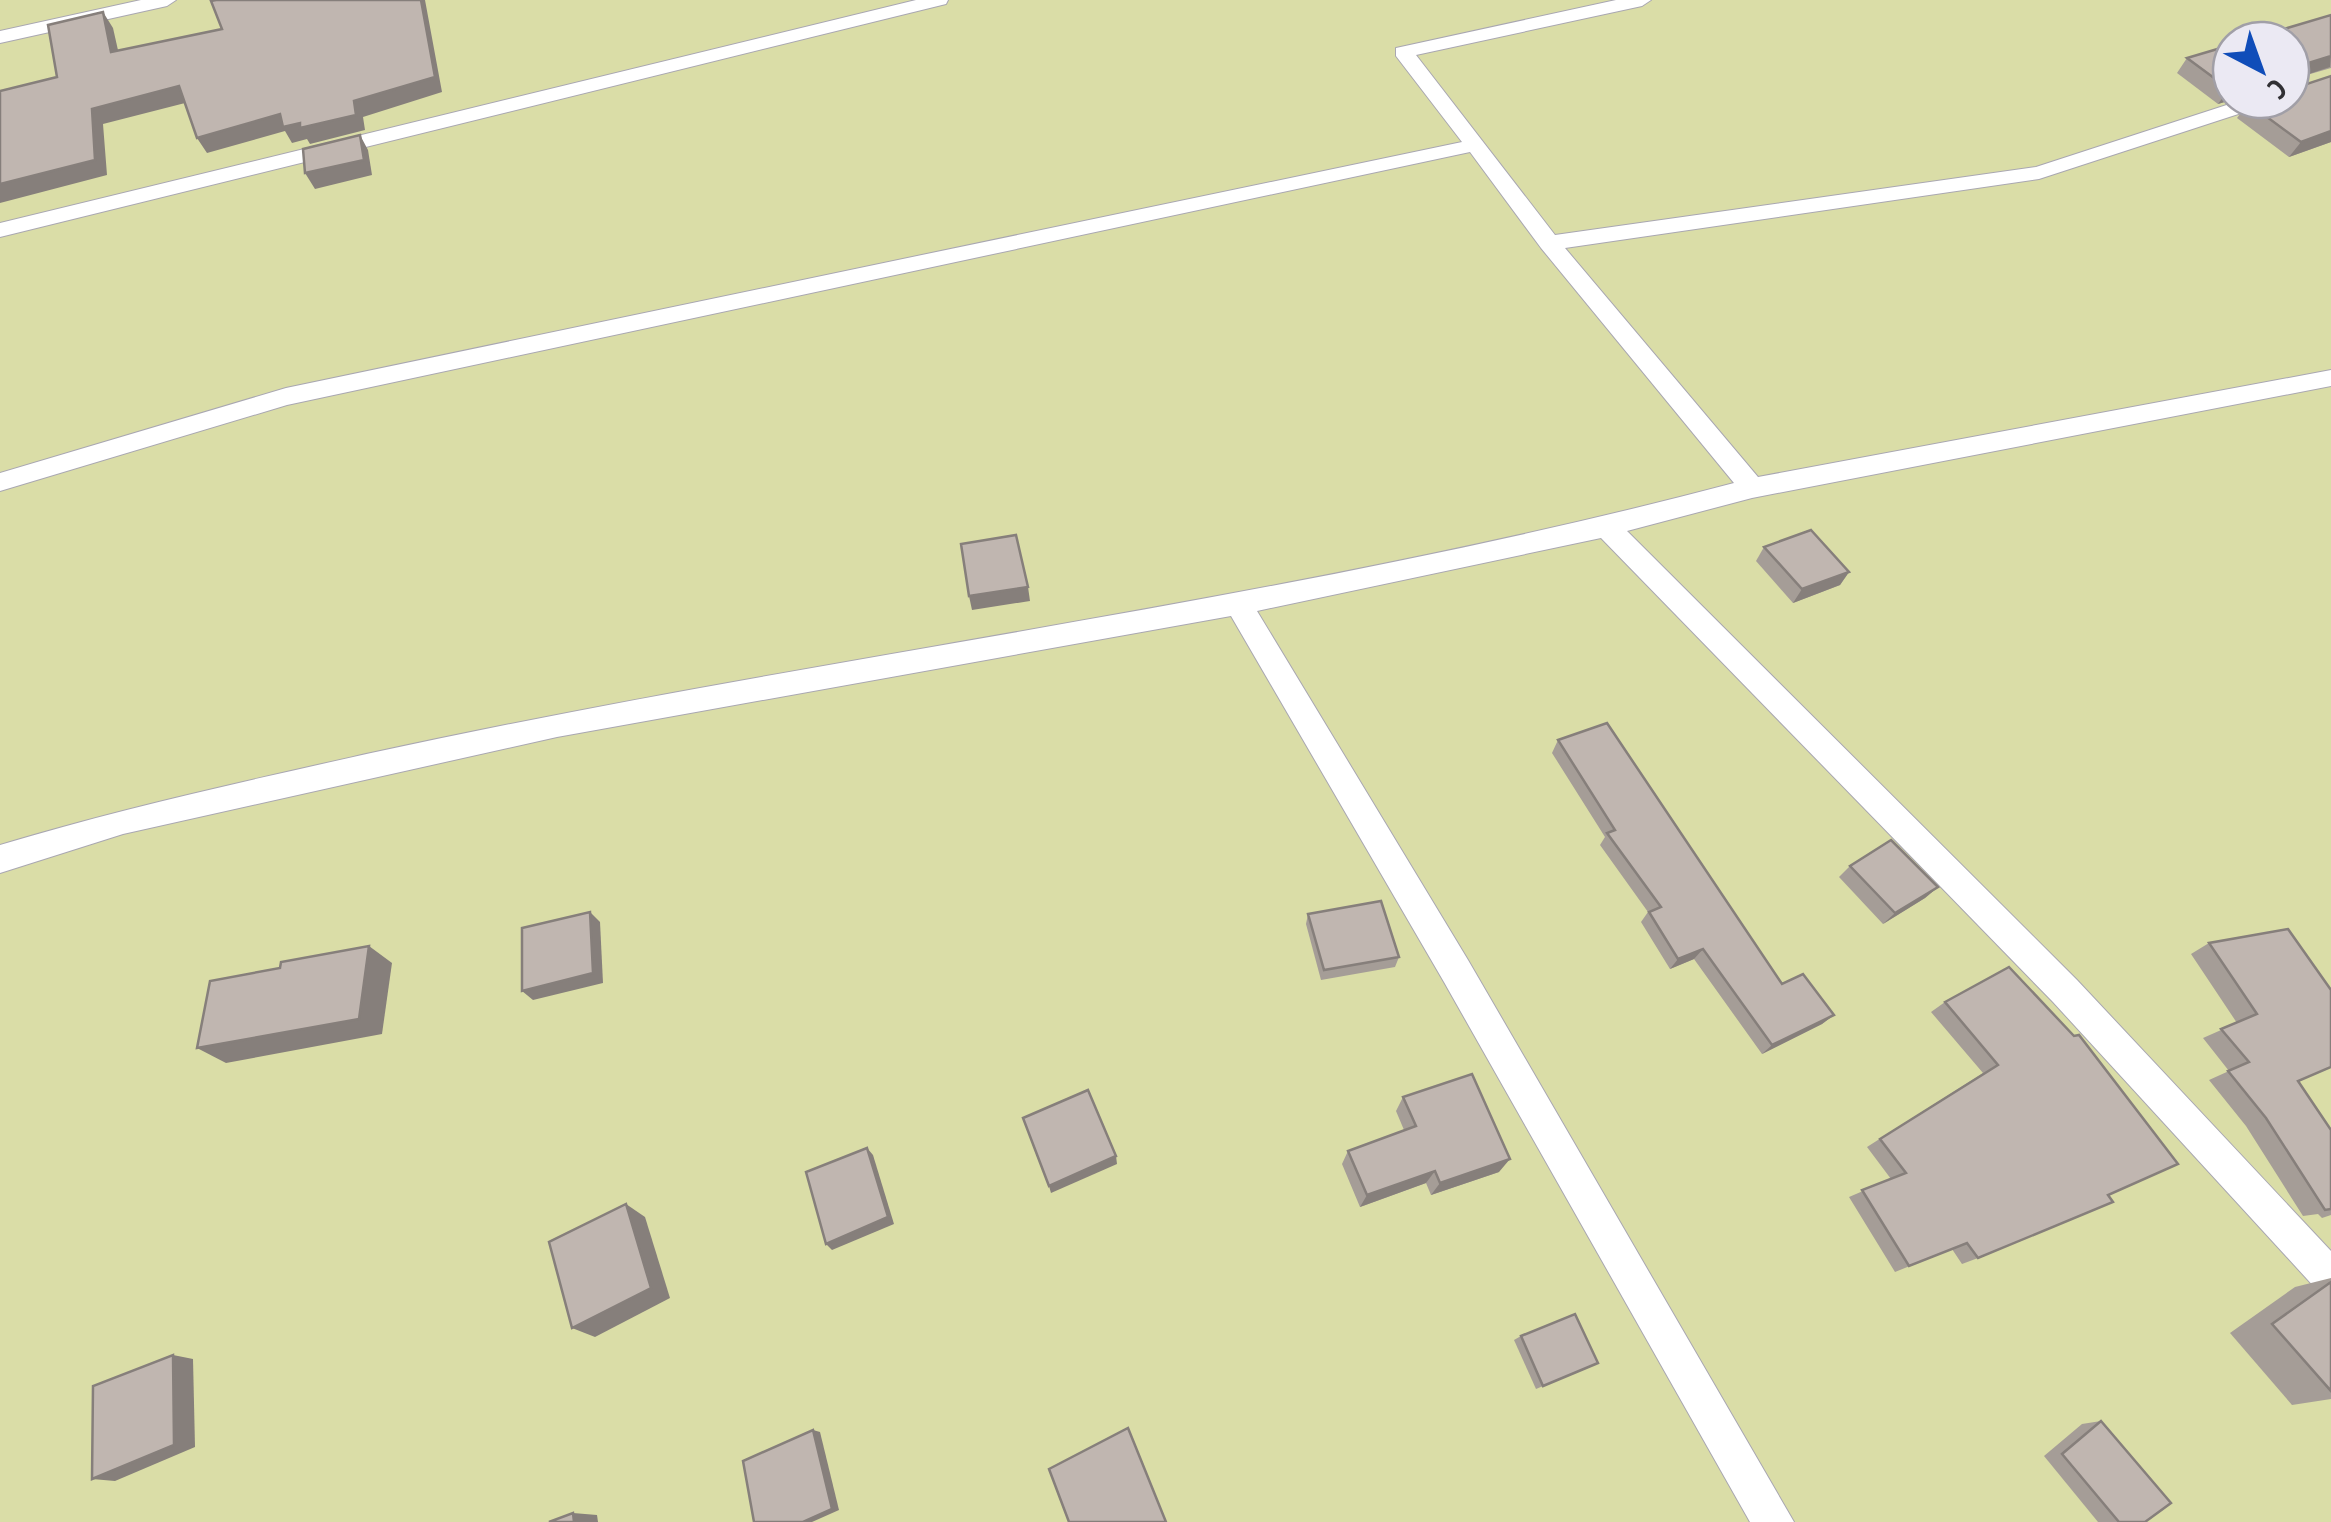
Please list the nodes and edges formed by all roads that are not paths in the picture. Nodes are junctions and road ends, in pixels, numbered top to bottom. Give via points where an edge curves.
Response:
1 (167, 0) edge
2 (940, 0) edge
3 (1642, 0) edge
4 (0, 38) edge
5 (2211, 117) edge
6 (1476, 144) junction
7 (0, 230) edge
8 (1550, 244) junction
9 (2324, 384) edge
10 (0, 482) edge
11 (1752, 488) junction
12 (1606, 527) junction
13 (1238, 604) junction
14 (0, 859) edge
15 (2331, 1278) edge
16 (1774, 1522) edge

1 - 4 lane
2 - 7 lane
3 - 6 lane via 1403,52
5 - 8 lane via 2039,174
6 - 8 lane
6 - 10 lane via 286,398
8 - 11 lane
9 - 11 lane
11 - 12 lane
12 - 13 lane
12 - 15 lane via 2065,991
13 - 14 lane via 556,724 123,822
13 - 16 lane

